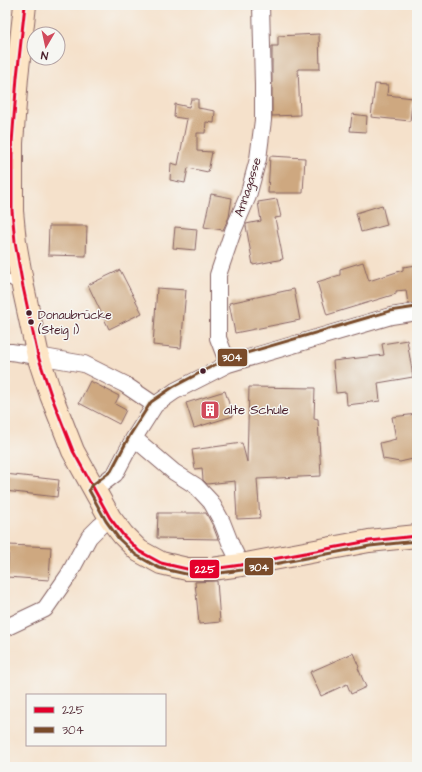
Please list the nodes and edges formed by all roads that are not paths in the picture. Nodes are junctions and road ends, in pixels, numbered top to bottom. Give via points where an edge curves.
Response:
1 (25, 5) edge
2 (261, 5) edge
3 (14, 283) edge
4 (417, 312) edge
5 (5, 352) edge
6 (38, 356) junction
7 (228, 364) junction
8 (156, 405) junction
9 (134, 438) junction
10 (94, 490) junction
11 (110, 518) junction
12 (417, 536) edge
13 (241, 566) junction
14 (5, 628) edge

1 - 3 main road via 12,151
2 - 7 street, Annagasse via 263,120 258,159 248,196 218,275 218,338
3 - 6 main road
4 - 7 street via 391,316
5 - 6 street
6 - 8 street via 84,364 124,384
6 - 10 main road via 73,451
7 - 8 street via 175,391
8 - 9 street
9 - 10 street via 115,474
9 - 13 street via 174,472 196,486 211,502
10 - 11 main road
11 - 13 main road via 139,551 161,563 187,569
11 - 14 street via 89,537 68,576 45,609
12 - 13 main road via 368,541

